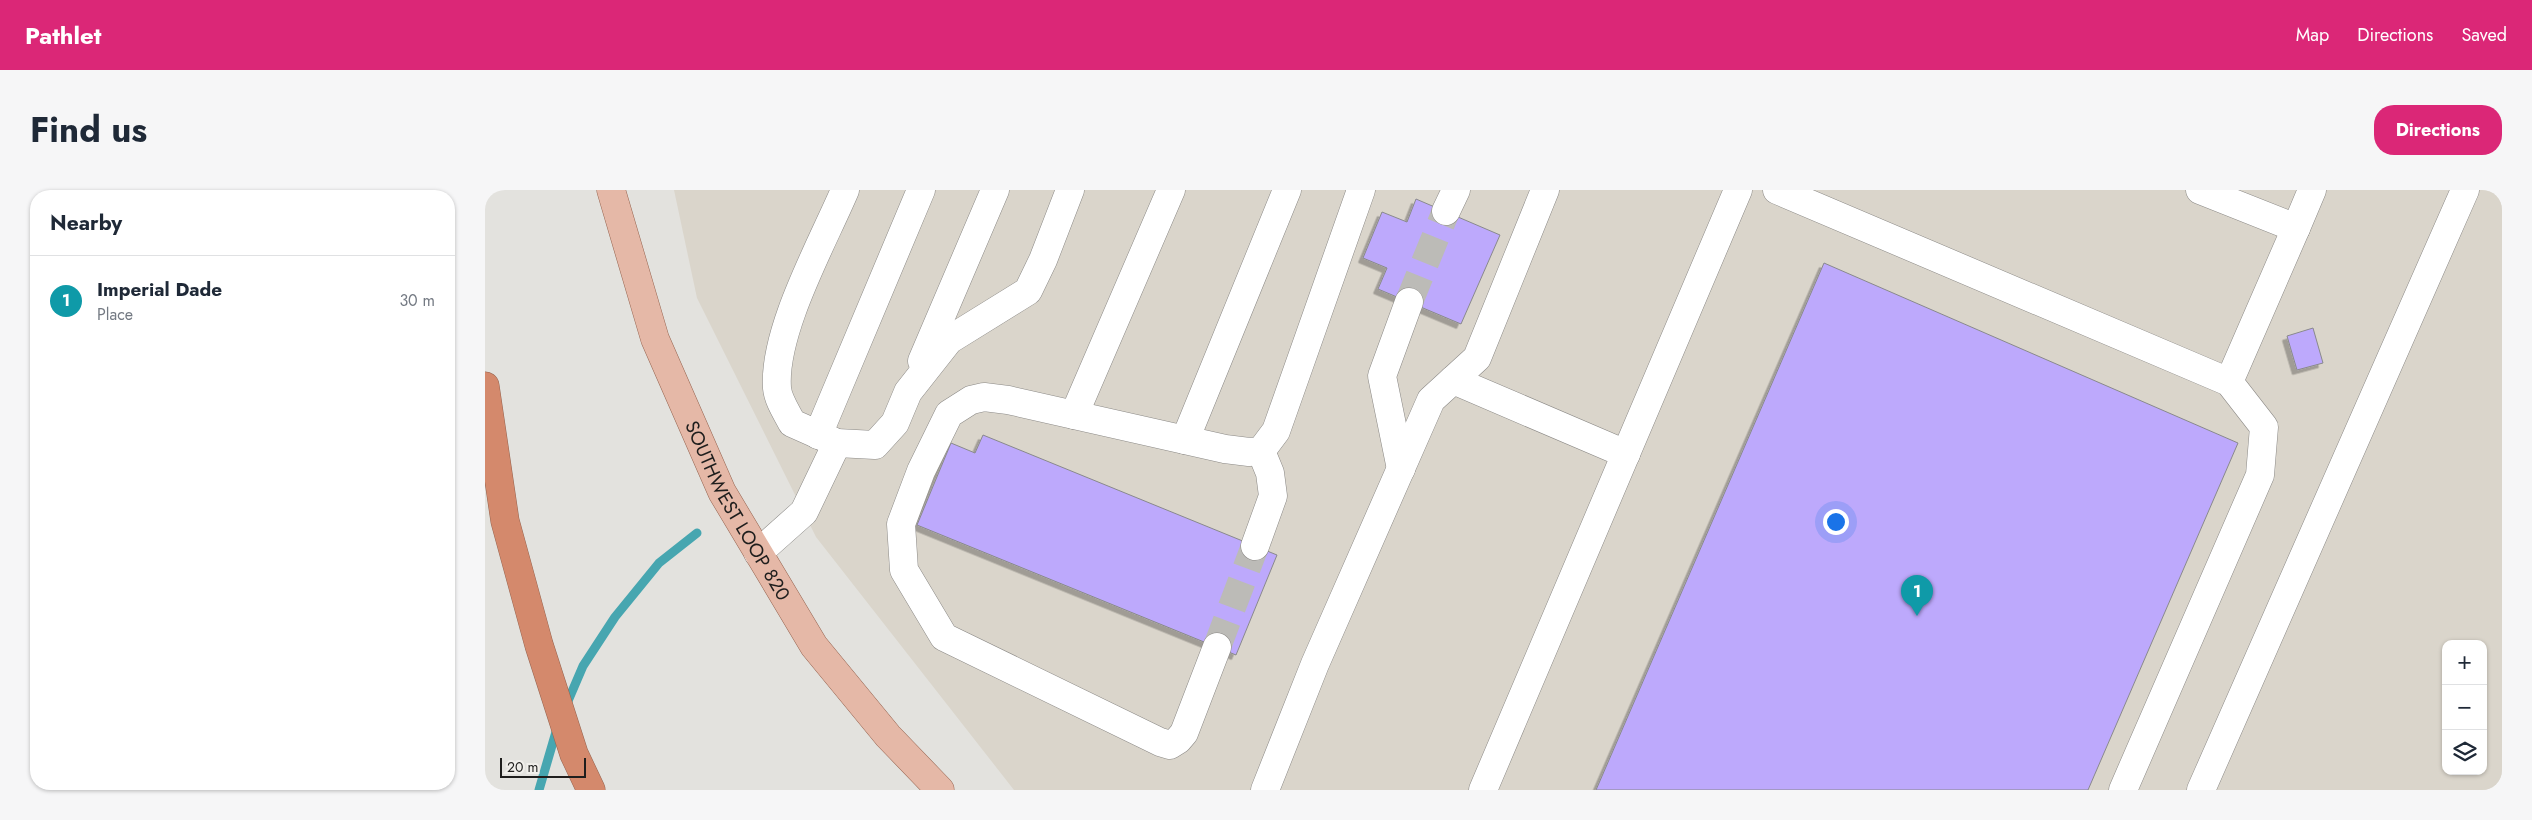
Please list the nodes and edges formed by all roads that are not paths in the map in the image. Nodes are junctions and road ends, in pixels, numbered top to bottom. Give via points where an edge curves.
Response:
1 (611, 190) edge
2 (845, 190) edge
3 (921, 190) edge
4 (995, 190) edge
5 (1069, 190) edge
6 (1171, 190) edge
7 (1287, 190) edge
8 (1361, 190) edge
9 (1545, 190) edge
10 (1738, 190) edge
11 (1777, 190) edge
12 (2200, 190) edge
13 (2312, 190) edge
14 (2465, 190) edge
15 (2296, 228) junction
16 (1409, 302) tunnel mouth
17 (1453, 380) junction
18 (2229, 382) junction
19 (485, 386) edge
20 (908, 392) junction
21 (1074, 415) junction
22 (827, 439) junction
23 (1185, 440) junction
24 (1261, 450) junction
25 (1626, 454) junction
26 (1401, 469) junction
27 (1255, 546) tunnel mouth
28 (758, 553) junction
29 (1217, 647) tunnel mouth
30 (591, 790) edge
31 (940, 790) edge
32 (1265, 790) edge
33 (1483, 790) edge
34 (2123, 790) edge
35 (2201, 790) edge

1 - 28 main road, SOUTHWEST LOOP 820 via 655,339 722,492
2 - 22 lane via 790,316 777,359 777,390 792,423
3 - 22 lane
4 - 20 lane
5 - 20 lane via 1028,291 949,340
6 - 21 lane
7 - 23 lane
8 - 24 lane via 1276,432
9 - 17 lane via 1477,358
10 - 25 lane
11 - 18 lane
12 - 15 lane
13 - 15 lane
14 - 35 lane
15 - 18 lane
16 - 26 lane via 1382,376
17 - 25 lane
17 - 26 lane via 1431,400
18 - 34 lane via 2264,427 2260,475
19 - 30 highway via 505,521 568,736
20 - 22 lane via 895,423 875,445
21 - 23 lane
21 - 29 lane via 983,397 971,400 949,414 921,471 901,524 904,570 916,594 944,637 1170,745 1184,733
22 - 28 lane via 804,512
23 - 24 lane via 1225,449
24 - 27 lane via 1273,496
25 - 33 lane
26 - 32 lane via 1315,664
28 - 31 main road, SOUTHWEST LOOP 820 via 814,646 888,736

